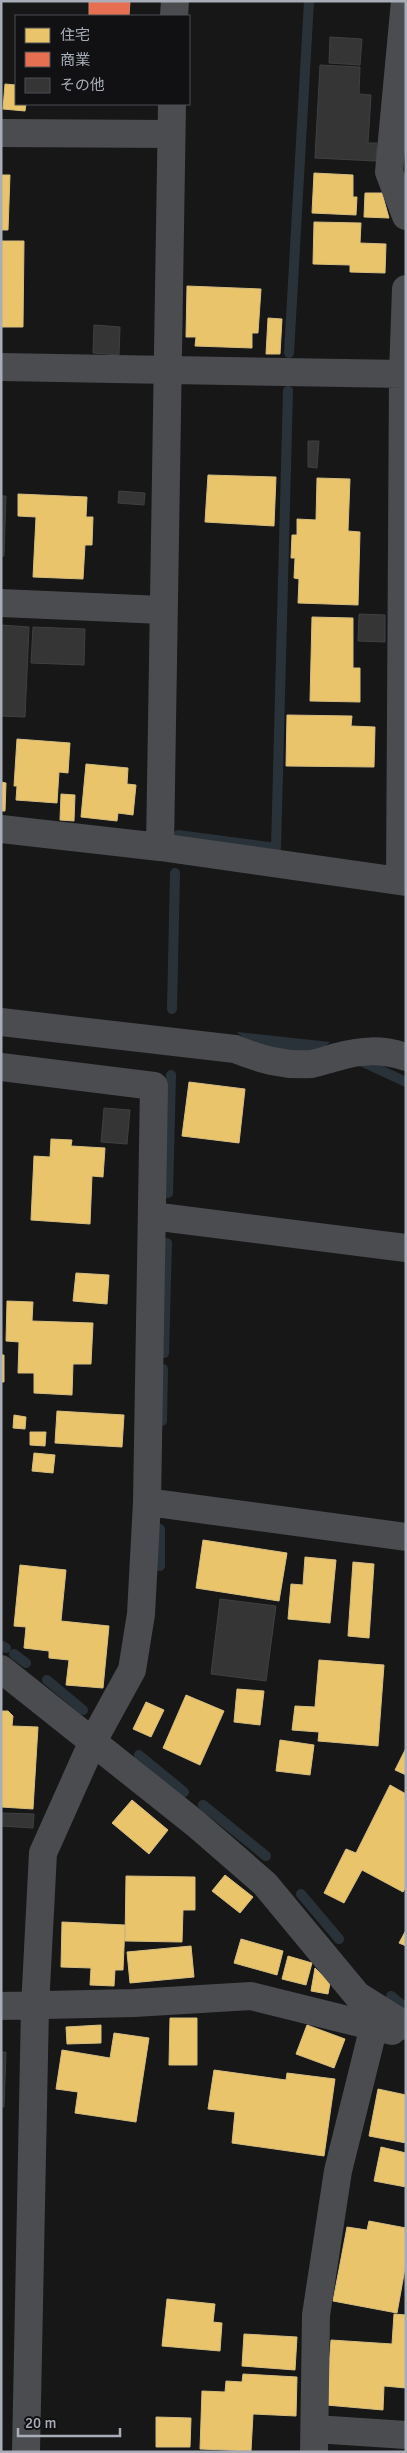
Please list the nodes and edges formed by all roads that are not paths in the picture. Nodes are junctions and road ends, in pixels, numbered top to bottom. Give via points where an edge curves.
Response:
1 (174, 1) edge
2 (405, 1) edge
3 (174, 15) edge
4 (404, 35) edge
5 (172, 105) edge
6 (1, 133) edge
7 (171, 134) junction
8 (406, 216) edge
9 (406, 289) edge
10 (405, 331) edge
11 (1, 367) edge
12 (166, 371) junction
13 (402, 374) junction
14 (1, 603) edge
15 (162, 610) junction
16 (1, 829) edge
17 (160, 847) junction
18 (403, 882) edge
19 (1, 1022) edge
20 (406, 1057) edge
21 (1, 1067) edge
22 (152, 1216) junction
23 (406, 1248) edge
24 (147, 1502) junction
25 (406, 1537) edge
26 (1, 1669) edge
27 (93, 1741) junction
28 (1, 2006) edge
29 (35, 2007) junction
30 (374, 2026) junction
31 (406, 2026) edge
32 (406, 2034) edge
33 (406, 2436) edge
34 (315, 2440) edge
35 (26, 2452) edge

1 - 3 street
2 - 4 street
4 - 8 street via 389,172
5 - 7 street
6 - 7 street
7 - 12 street
9 - 10 street
10 - 13 street
11 - 12 street
12 - 13 street
12 - 15 street
13 - 18 street
14 - 15 street
15 - 17 street
16 - 17 street
17 - 18 street
19 - 20 street via 235,1049 283,1064 312,1064 366,1050
21 - 22 street via 154,1086
22 - 23 street
22 - 24 street
24 - 25 street
24 - 27 street via 141,1614 132,1670
26 - 27 street
27 - 29 street via 43,1853
27 - 31 street via 265,1884 357,1995
28 - 29 street
29 - 30 street via 251,1996
29 - 35 street
30 - 32 street
30 - 34 street via 338,2171 316,2315
33 - 34 street

